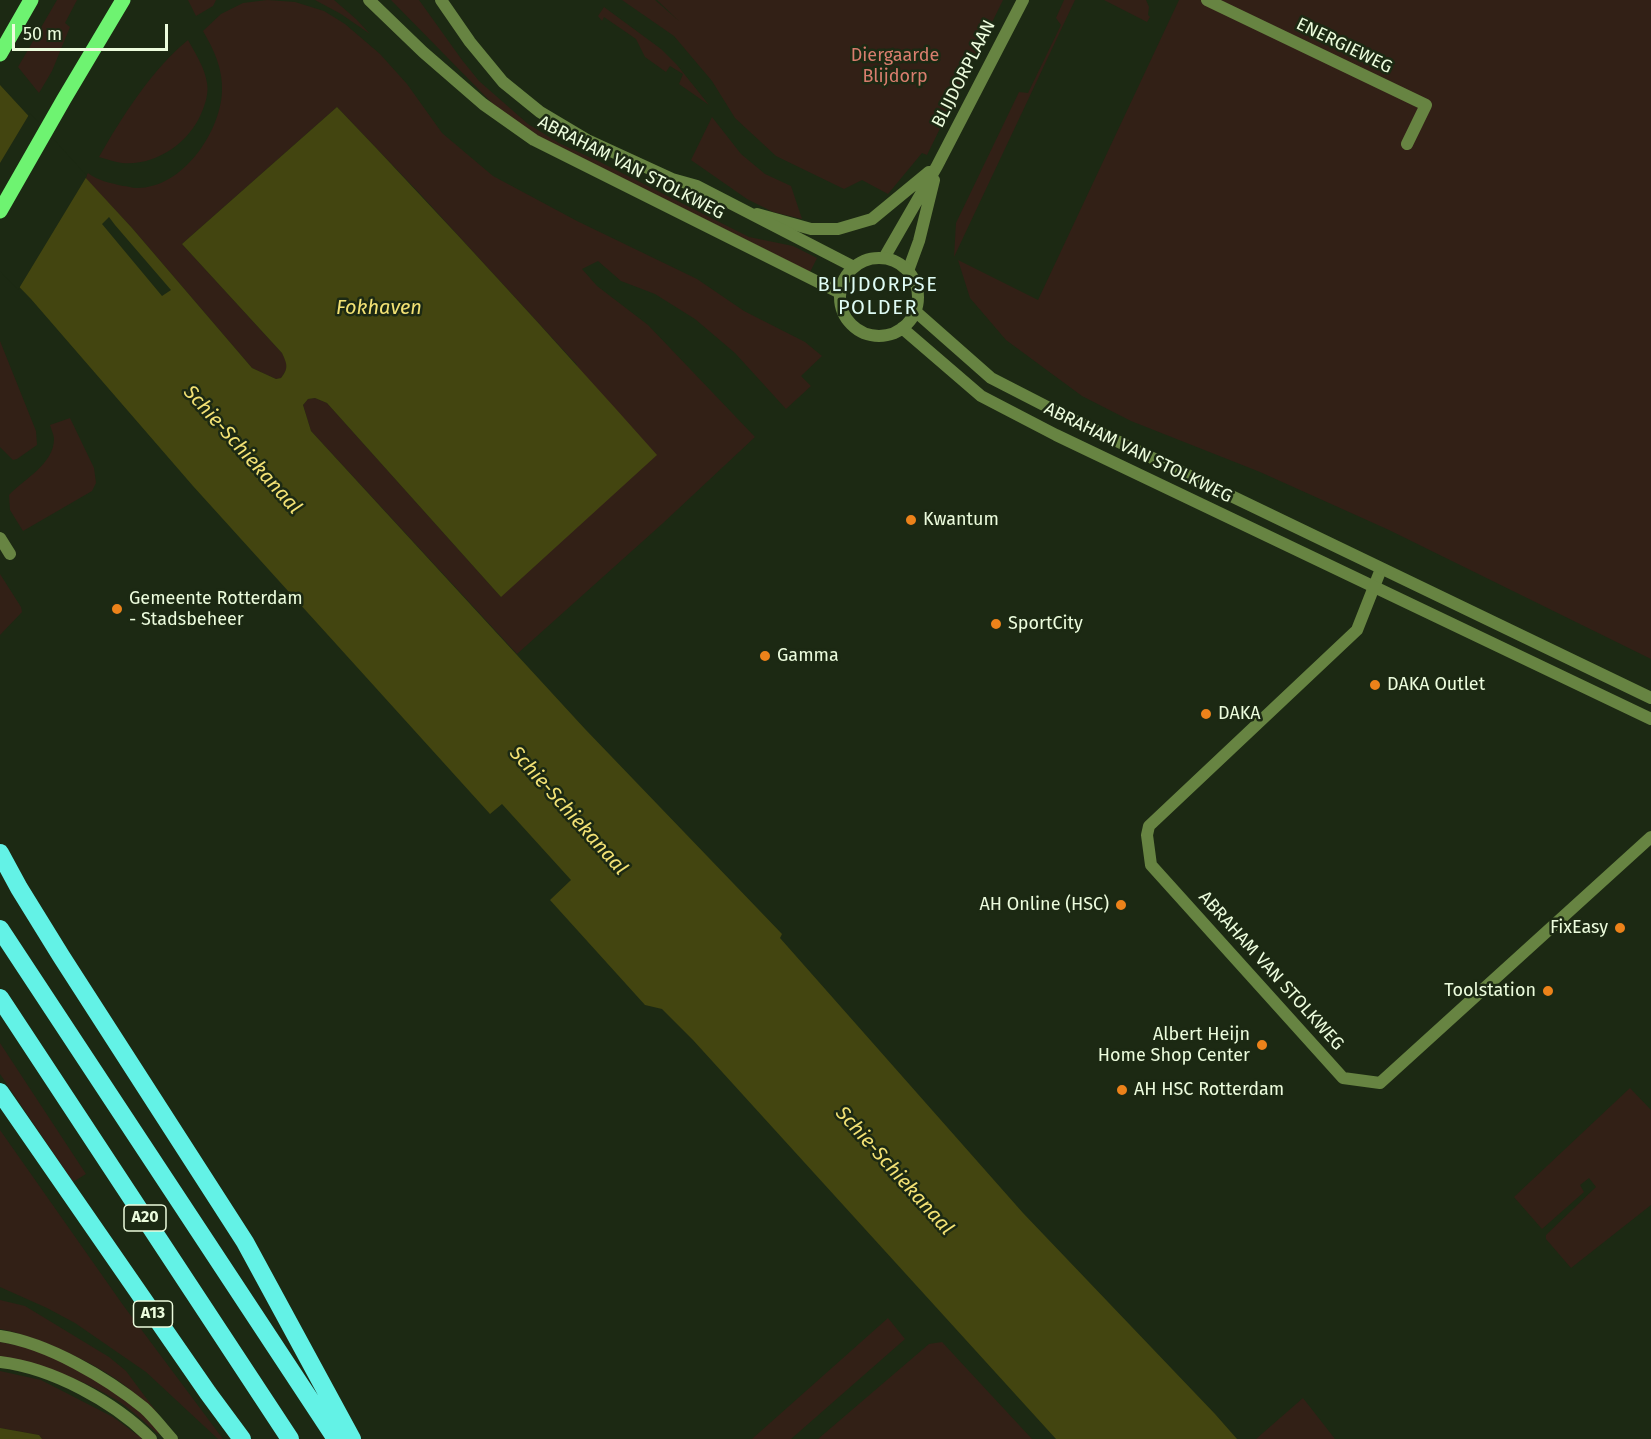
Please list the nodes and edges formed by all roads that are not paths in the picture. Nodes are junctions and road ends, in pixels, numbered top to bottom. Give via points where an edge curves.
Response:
1 (32, 0) edge
2 (123, 0) edge
3 (369, 0) edge
4 (441, 0) edge
5 (1023, 0) edge
6 (1207, 0) edge
7 (0, 54) edge
8 (1407, 144) dead end
9 (937, 165) junction
10 (0, 211) edge
11 (745, 211) junction
12 (885, 258) junction
13 (854, 267) junction
14 (908, 271) junction
15 (840, 293) junction
16 (915, 311) junction
17 (902, 328) junction
18 (0, 538) edge
19 (10, 554) dead end
20 (1381, 569) junction
21 (1373, 586) junction
22 (1651, 698) edge
23 (1651, 719) edge
24 (1651, 837) edge
25 (0, 853) edge
26 (0, 929) edge
27 (0, 998) edge
28 (0, 1092) edge
29 (0, 1336) edge
30 (0, 1362) edge
31 (151, 1439) edge
32 (172, 1439) edge
33 (242, 1439) edge
34 (290, 1439) edge
35 (336, 1439) edge
36 (352, 1439) edge

1 - 7 main road
2 - 10 main road
3 - 15 street, ABRAHAM VAN STOLKWEG via 483,104 534,140
4 - 11 street, ABRAHAM VAN STOLKWEG via 503,82 540,112 587,140 672,179 697,186
5 - 9 street, BLIJDORPLAAN
6 - 8 street, ENERGIEWEG via 1426,105
9 - 11 street, BLIJDORPLAAN via 872,219 838,229 811,229
9 - 12 street, BLIJDORPLAAN
9 - 14 street, BLIJDORPLAAN
11 - 13 street, ABRAHAM VAN STOLKWEG
12 - 13 street via 868,259
12 - 14 street
13 - 15 street
14 - 16 street via 917,290
15 - 17 street via 844,314 859,330 883,336
16 - 17 street
16 - 20 street, ABRAHAM VAN STOLKWEG via 992,378
17 - 21 street, ABRAHAM VAN STOLKWEG via 981,396
18 - 19 street
20 - 21 street, ABRAHAM VAN STOLKWEG
20 - 22 street, ABRAHAM VAN STOLKWEG
21 - 23 street, ABRAHAM VAN STOLKWEG
21 - 24 street, ABRAHAM VAN STOLKWEG via 1357,630 1149,826 1147,835 1151,865 1343,1078 1380,1083
25 - 36 highway via 61,956 245,1242
26 - 35 highway, A20
27 - 34 highway, A20
28 - 33 highway, A13
29 - 32 street via 41,1347 89,1370 145,1409
30 - 31 street via 83,1389

